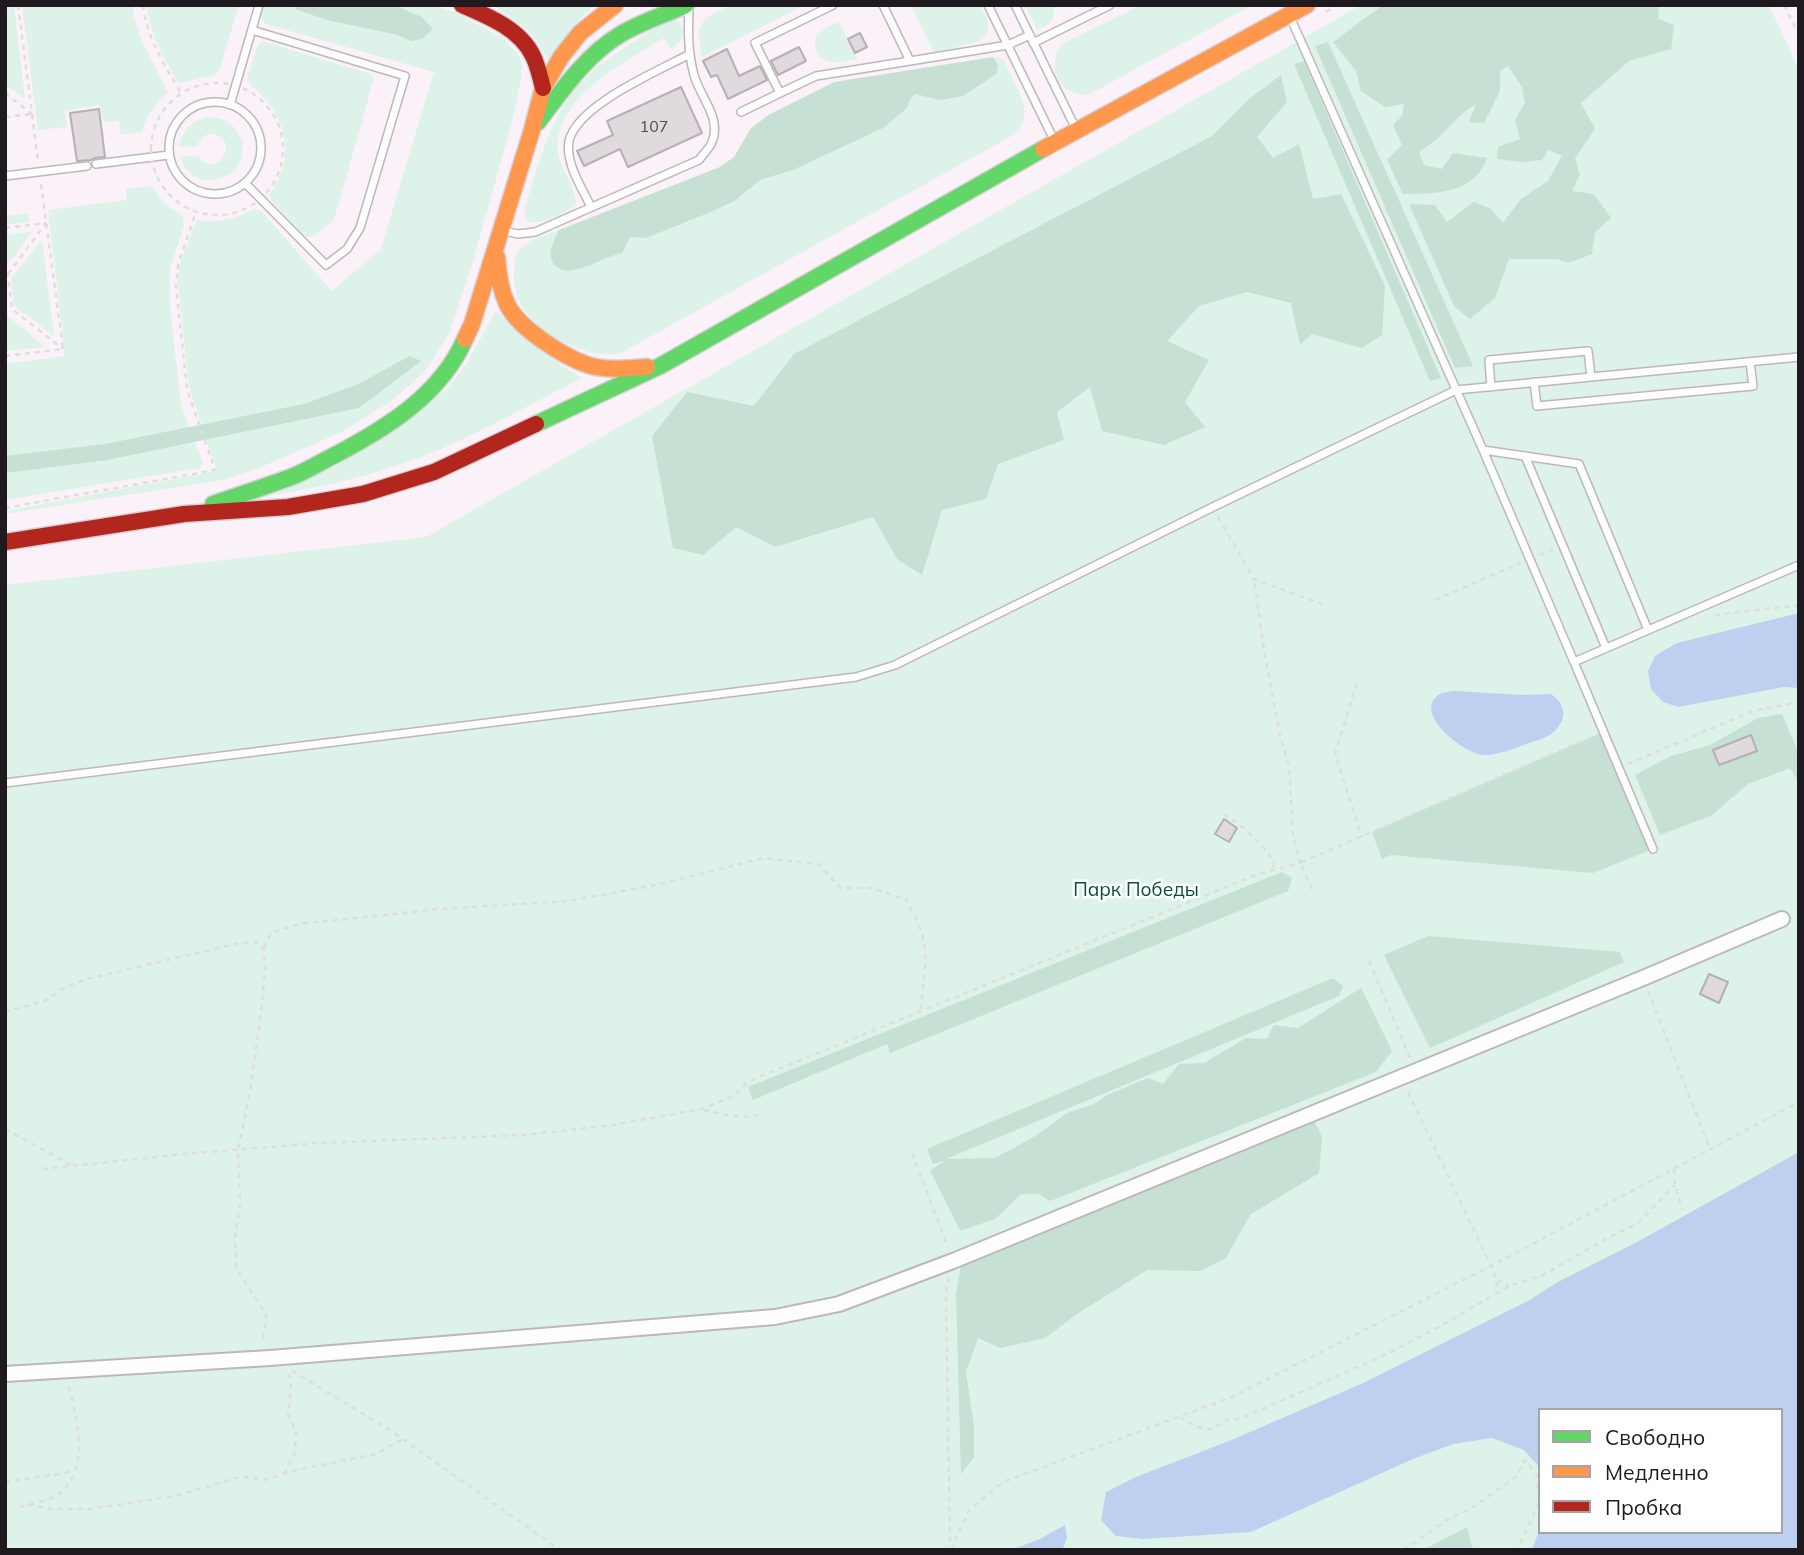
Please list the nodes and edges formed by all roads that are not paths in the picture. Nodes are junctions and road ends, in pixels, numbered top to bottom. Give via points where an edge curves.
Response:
1 (259, 5) edge
2 (462, 5) edge
3 (615, 5) edge
4 (688, 5) edge
5 (833, 5) edge
6 (883, 5) edge
7 (988, 5) edge
8 (1015, 5) edge
9 (1110, 5) edge
10 (1307, 5) edge
11 (1289, 15) junction
12 (252, 30) junction
13 (1031, 39) junction
14 (1008, 45) junction
15 (690, 54) junction
16 (910, 61) junction
17 (543, 88) junction
18 (780, 93) junction
19 (230, 105) junction
20 (741, 112) dead end
21 (533, 130) junction
22 (1076, 130) junction
23 (1055, 142) junction
24 (169, 155) junction
25 (96, 164) dead end
26 (87, 166) dead end
27 (5, 176) edge
28 (245, 184) junction
29 (591, 207) junction
30 (499, 239) junction
31 (1799, 357) edge
32 (1750, 362) junction
33 (660, 366) junction
34 (1591, 377) junction
35 (1534, 382) junction
36 (1491, 387) junction
37 (1456, 390) junction
38 (1483, 450) junction
39 (1525, 456) junction
40 (184, 514) junction
41 (5, 542) edge
42 (1799, 565) edge
43 (1648, 630) junction
44 (1606, 648) junction
45 (1574, 662) junction
46 (5, 783) edge
47 (1653, 849) dead end
48 (1782, 919) dead end
49 (5, 1374) edge

1 - 12 lane
2 - 17 main road via 521,38 532,54
3 - 17 main road via 580,33
4 - 15 lane
4 - 21 main road via 620,35 596,53
5 - 18 lane via 755,43
6 - 16 lane
7 - 14 lane
8 - 13 lane
9 - 13 lane
10 - 11 main road
11 - 22 main road
11 - 37 lane
12 - 19 lane
12 - 28 lane via 405,76 360,228 347,249 326,265
13 - 14 lane
13 - 22 lane
14 - 16 lane
14 - 23 lane
15 - 29 lane via 604,100 578,122 569,141 570,161
15 - 29 lane via 695,78 715,122 712,142 699,160
16 - 18 lane via 816,76
17 - 21 main road
18 - 20 lane
19 - 24 lane via 203,104 181,117 173,128
19 - 28 lane via 252,121 261,146 260,160
21 - 30 main road
22 - 23 main road
23 - 33 main road
24 - 25 lane
24 - 28 lane via 181,180 205,194 220,195
26 - 27 lane
29 - 30 lane via 535,232
30 - 33 main road via 499,281 508,307 529,330 554,349 589,365 619,369
30 - 40 main road via 460,351 440,381 415,405 363,440 296,475
31 - 32 lane
32 - 34 lane
32 - 35 lane via 1753,386 1537,407
33 - 40 main road via 434,472 363,495 288,507
34 - 35 lane
34 - 36 lane via 1588,351 1538,355 1489,360
35 - 36 lane
36 - 37 lane
37 - 38 lane
37 - 46 lane via 895,665 856,677
38 - 39 lane
38 - 45 lane
39 - 43 lane via 1578,464
39 - 44 lane
40 - 41 main road
42 - 43 lane
43 - 44 lane
44 - 45 lane
45 - 47 lane
48 - 49 street via 953,1261 809,1312 270,1358

